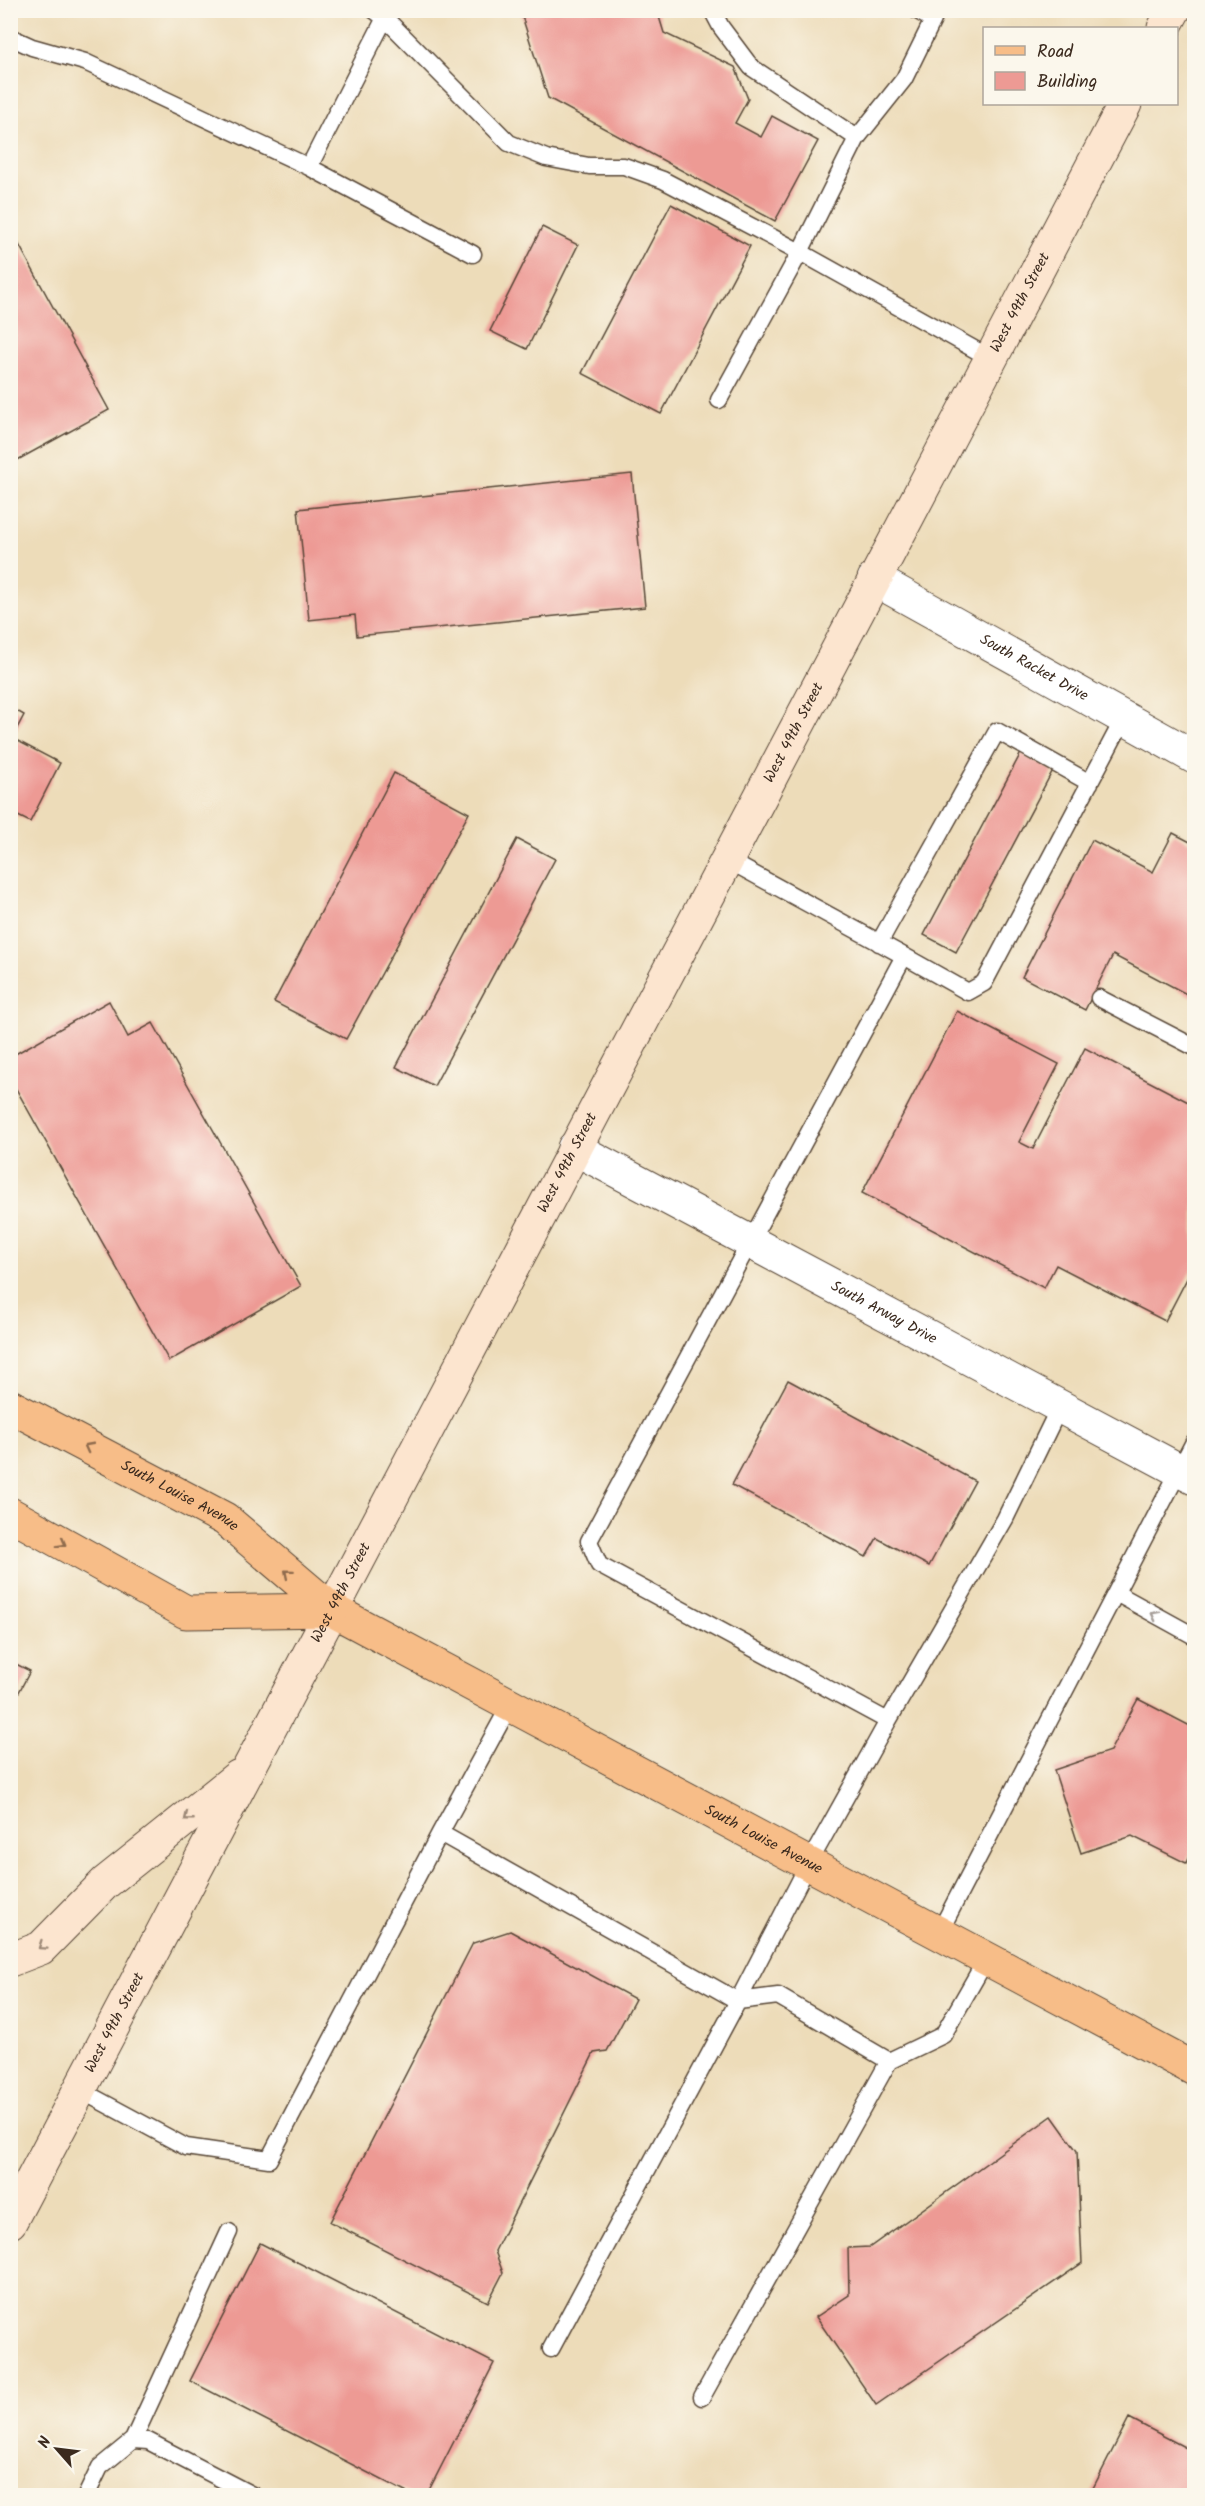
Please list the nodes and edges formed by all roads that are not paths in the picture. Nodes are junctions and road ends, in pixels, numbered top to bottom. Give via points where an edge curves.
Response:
1 (712, 10) edge
2 (916, 10) edge
3 (1174, 10) edge
4 (383, 13) edge
5 (1165, 27) edge
6 (10, 37) edge
7 (1124, 105) edge
8 (857, 138) junction
9 (309, 167) junction
10 (800, 252) junction
11 (472, 254) dead end
12 (990, 358) junction
13 (719, 400) dead end
14 (874, 579) junction
15 (1125, 718) junction
16 (1194, 757) edge
17 (1090, 783) junction
18 (726, 859) junction
19 (879, 943) junction
20 (904, 956) junction
21 (1100, 998) dead end
22 (1194, 1047) edge
23 (574, 1148) junction
24 (751, 1242) junction
25 (10, 1406) edge
26 (1060, 1406) junction
27 (1194, 1442) edge
28 (1187, 1474) edge
29 (10, 1514) edge
30 (1116, 1593) junction
31 (332, 1610) junction
32 (1194, 1635) edge
33 (510, 1705) junction
34 (888, 1721) junction
35 (250, 1767) junction
36 (440, 1833) junction
37 (808, 1863) junction
38 (939, 1933) junction
39 (987, 1958) junction
40 (10, 1960) edge
41 (738, 2001) junction
42 (889, 2061) junction
43 (1194, 2069) edge
44 (80, 2090) junction
45 (10, 2222) edge
46 (229, 2232) dead end
47 (551, 2349) dead end
48 (702, 2397) dead end
49 (133, 2439) junction
50 (86, 2496) edge
51 (254, 2496) edge

1 - 8 lane via 751,67
2 - 8 lane via 933,20 904,79
3 - 5 main road
4 - 9 lane
4 - 10 lane via 509,142 546,159 589,166 624,166 663,180
6 - 9 lane via 85,62
7 - 12 main road, West 49th Street
8 - 10 lane
9 - 11 lane
10 - 12 lane
10 - 13 lane
12 - 14 main road, West 49th Street
14 - 15 street, South Racket Drive
14 - 18 main road, West 49th Street
15 - 16 street, South Racket Drive
15 - 17 lane
17 - 19 lane via 997,731
17 - 20 lane via 984,983 968,992
18 - 19 lane
18 - 23 main road, West 49th Street
19 - 20 lane
20 - 24 lane
21 - 22 lane
23 - 24 street, South Arway Drive
23 - 31 main road, West 49th Street
24 - 26 street, South Arway Drive
24 - 34 lane via 589,1541 599,1565
31 -> 25 main road, South Louise Avenue via 225,1519
26 - 28 street, South Arway Drive
26 - 34 lane via 1005,1519
27 - 28 lane
28 - 30 lane
29 -> 31 main road, South Louise Avenue via 186,1612
32 -> 30 lane
30 - 38 lane
31 - 33 main road, South Louise Avenue
31 - 35 main road, West 49th Street
33 - 36 lane
33 - 37 main road, South Louise Avenue
34 - 37 lane
35 -> 40 main road via 105,1883 41,1948
35 - 44 main road, West 49th Street
36 - 41 lane
36 - 44 lane via 269,2159 186,2147
37 - 38 main road, South Louise Avenue
37 - 41 lane
38 - 39 main road, South Louise Avenue
39 - 42 lane via 943,2035
39 - 43 main road, South Louise Avenue
41 - 42 lane via 778,1996
41 - 47 lane
42 - 48 lane
44 - 45 main road, West 49th Street
46 - 49 lane
49 - 50 lane via 100,2467
49 - 51 lane via 148,2441

